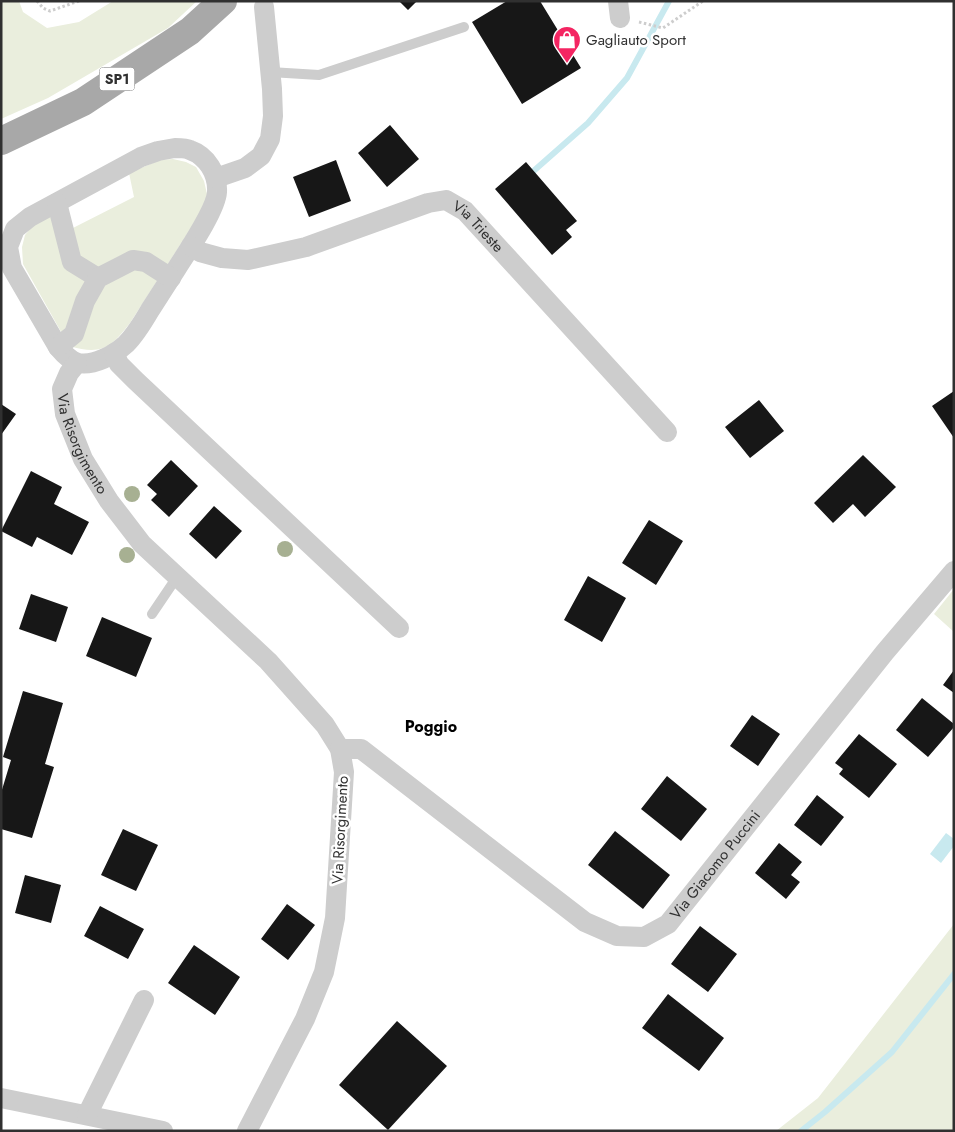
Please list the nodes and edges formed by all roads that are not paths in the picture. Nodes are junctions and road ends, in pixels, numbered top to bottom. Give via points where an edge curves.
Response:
1 (223, 1) edge
2 (264, 7) dead end
3 (464, 27) dead end
4 (270, 72) junction
5 (1, 141) edge
6 (216, 178) junction
7 (57, 203) junction
8 (191, 246) junction
9 (5, 248) edge
10 (98, 278) junction
11 (171, 278) junction
12 (58, 346) junction
13 (114, 353) junction
14 (77, 363) junction
15 (667, 432) dead end
16 (954, 571) edge
17 (177, 577) junction
18 (152, 614) dead end
19 (399, 628) dead end
20 (340, 749) junction
21 (144, 1000) dead end
22 (1, 1098) edge
23 (87, 1115) junction
24 (163, 1131) edge
25 (247, 1131) edge

1 - 5 main road, SP1 via 190,31 83,102
2 - 4 street
3 - 4 lane via 319,75
4 - 6 street via 273,116 270,138 261,156 246,168
6 - 7 street via 207,161 191,150 175,148 141,156
6 - 8 street via 217,193 212,208
7 - 9 street via 15,229
7 - 10 street via 72,262
8 - 11 street
8 - 15 street, Via Trieste via 222,258 248,260 306,247 428,202 446,200 465,211
9 - 12 street via 12,268
10 - 11 street via 133,260 146,262
10 - 12 street via 85,301 74,334
11 - 13 street via 137,330
12 - 14 street via 64,355
13 - 14 street via 91,364
13 - 19 street via 119,364 135,380
14 - 17 street, Via Risorgimento via 62,389 65,414 83,459 109,501 142,544
16 - 20 street, Via Giacomo Puccini via 885,652 668,924 644,937 617,936 585,922 361,749
17 - 18 lane
17 - 20 street, Via Risorgimento via 268,661 326,724
20 - 25 street, Via Risorgimento via 344,772 335,918 324,972 305,1019
21 - 23 street
22 - 23 street
23 - 24 street

